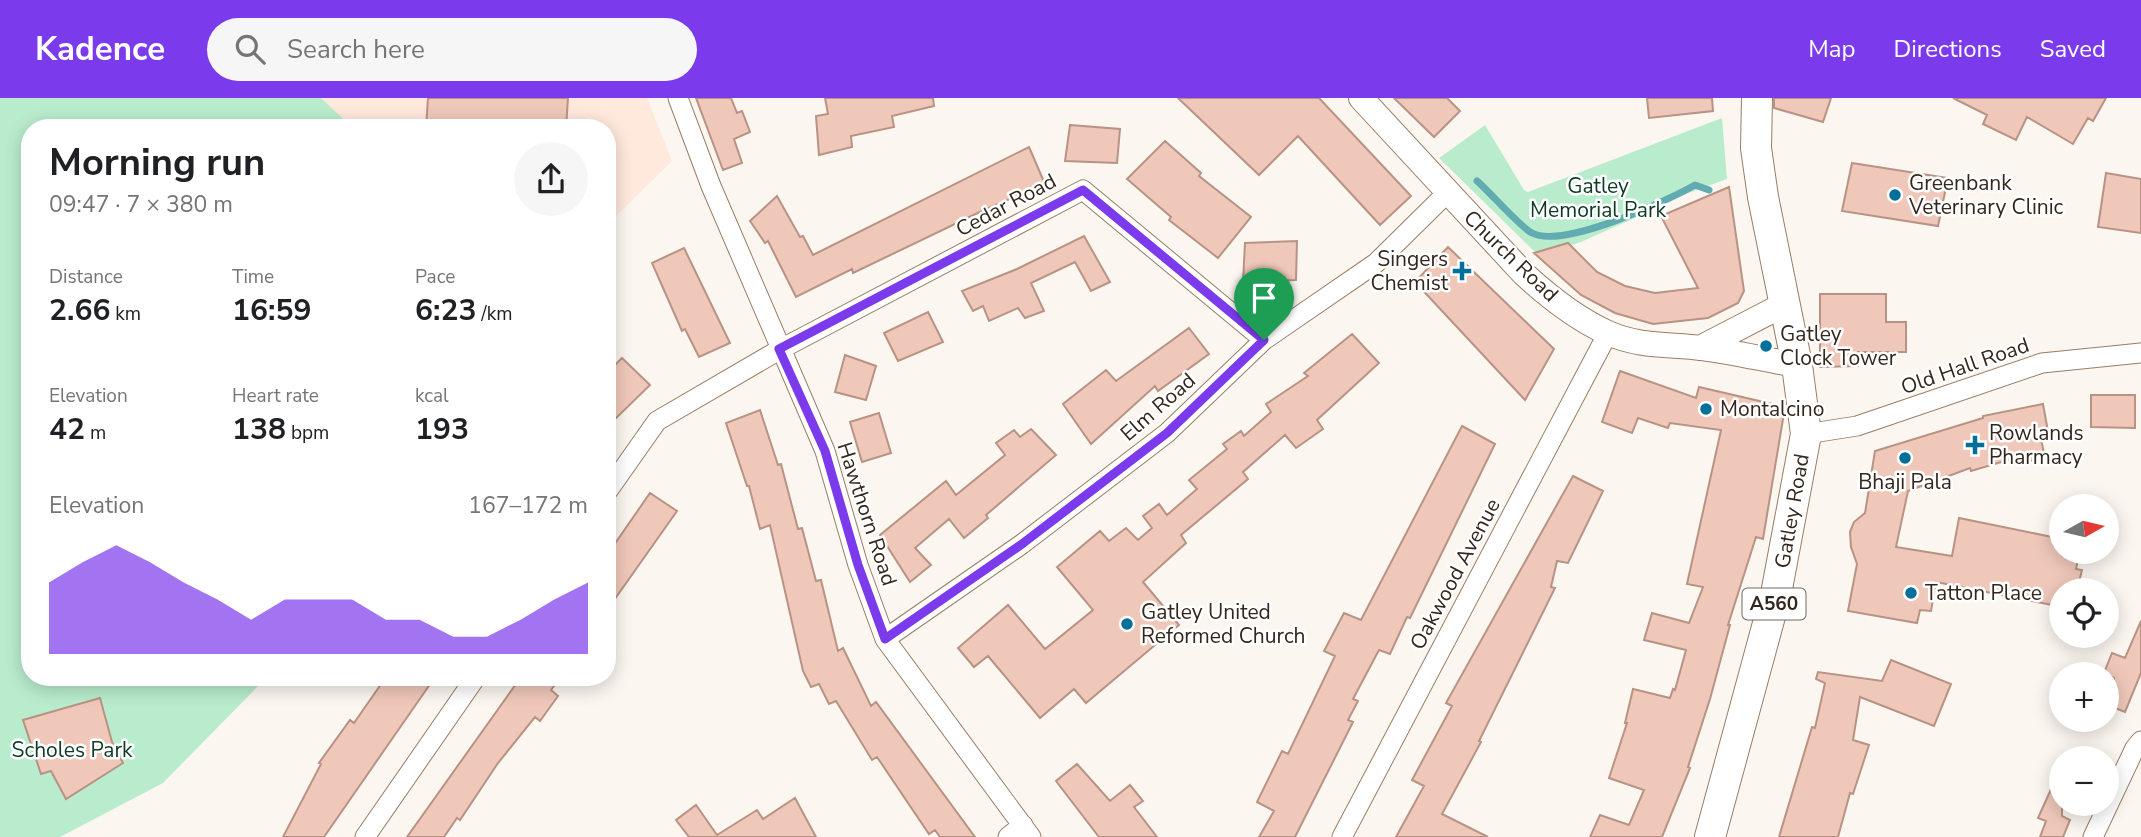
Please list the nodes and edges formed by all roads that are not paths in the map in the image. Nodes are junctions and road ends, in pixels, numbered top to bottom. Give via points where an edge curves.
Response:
1 (678, 98) edge
2 (1361, 98) edge
3 (1757, 98) edge
4 (1447, 193) junction
5 (1785, 304) junction
6 (1608, 333) junction
7 (1264, 340) junction
8 (1700, 348) junction
9 (779, 349) junction
10 (2141, 353) edge
11 (1797, 365) junction
12 (1806, 434) junction
13 (616, 479) edge
14 (885, 639) junction
15 (471, 686) edge
16 (2141, 741) edge
17 (1021, 833) edge
18 (365, 837) edge
19 (1342, 837) edge
20 (1710, 837) edge
21 (2093, 837) edge

1 - 9 street, Hawthorn Road
2 - 4 street, Church Road
3 - 5 main road, A560 via 1757,154
4 - 6 street, Church Road via 1549,297
4 - 7 street, Elm Road via 1376,263
5 - 8 street
5 - 11 main road, Gatley Road / A560
6 - 8 street, Church Road via 1643,344
6 - 19 street, Oakwood Avenue
7 - 9 street, Cedar Road via 1083,190
7 - 14 street, Elm Road via 1167,433 1022,544
8 - 11 street, Church Road
9 - 13 street via 657,421
9 - 14 street, Hawthorn Road via 825,451
10 - 12 street, Old Hall Road via 2042,363 1857,426
11 - 12 main road, Gatley Road / A560
12 - 20 main road, Gatley Road / A560 via 1776,594
14 - 17 street, Hawthorn Road
15 - 18 street
16 - 21 street

